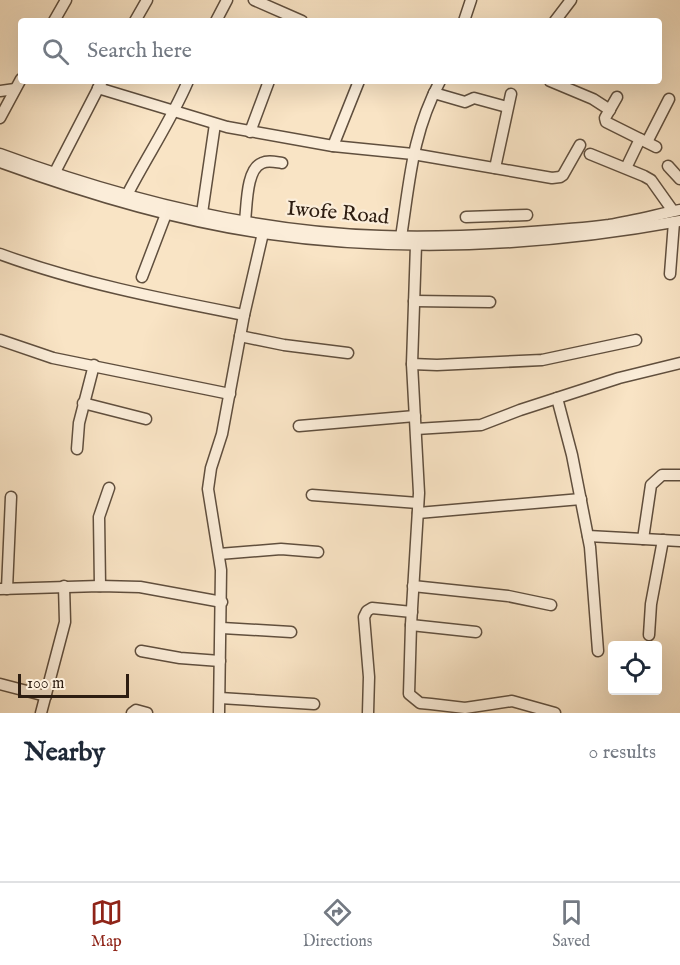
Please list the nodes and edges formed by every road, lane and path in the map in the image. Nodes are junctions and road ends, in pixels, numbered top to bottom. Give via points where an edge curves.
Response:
1 (66, 0) edge
2 (147, 0) edge
3 (227, 0) edge
4 (254, 0) edge
5 (471, 0) edge
6 (571, 0) edge
7 (56, 18) edge
8 (137, 18) edge
9 (218, 18) edge
10 (292, 18) edge
11 (465, 18) edge
12 (557, 18) edge
13 (18, 84) edge
14 (100, 84) edge
15 (187, 84) edge
16 (268, 84) edge
17 (358, 84) edge
18 (438, 84) edge
19 (557, 84) edge
20 (15, 89) junction
21 (0, 91) edge
22 (434, 93) junction
23 (511, 94) dead end
24 (616, 97) dead end
25 (669, 99) dead end
26 (507, 107) junction
27 (610, 110) junction
28 (175, 112) junction
29 (0, 118) edge
30 (216, 124) junction
31 (250, 132) junction
32 (648, 143) junction
33 (580, 145) dead end
34 (333, 146) junction
35 (0, 154) edge
36 (413, 154) junction
37 (590, 154) dead end
38 (0, 162) edge
39 (282, 163) dead end
40 (668, 166) dead end
41 (495, 168) junction
42 (626, 168) junction
43 (54, 174) junction
44 (680, 179) edge
45 (104, 193) junction
46 (127, 195) junction
47 (202, 213) junction
48 (166, 214) junction
49 (527, 215) dead end
50 (496, 216) junction
51 (677, 216) edge
52 (466, 217) dead end
53 (484, 217) junction
54 (245, 221) junction
55 (263, 233) junction
56 (496, 234) junction
57 (484, 235) junction
58 (401, 237) junction
59 (416, 245) junction
60 (0, 254) edge
61 (670, 274) dead end
62 (142, 277) dead end
63 (414, 301) junction
64 (490, 302) dead end
65 (244, 315) junction
66 (240, 336) junction
67 (0, 340) edge
68 (636, 340) dead end
69 (348, 353) dead end
70 (680, 363) edge
71 (412, 364) junction
72 (94, 365) junction
73 (230, 394) junction
74 (557, 398) junction
75 (83, 403) junction
76 (416, 417) junction
77 (146, 419) dead end
78 (299, 426) dead end
79 (416, 429) junction
80 (77, 450) dead end
81 (680, 476) edge
82 (109, 488) dead end
83 (312, 495) dead end
84 (11, 497) dead end
85 (581, 499) junction
86 (418, 508) junction
87 (588, 536) junction
88 (643, 539) junction
89 (663, 540) junction
90 (680, 542) edge
91 (318, 552) dead end
92 (219, 554) junction
93 (64, 586) junction
94 (100, 586) junction
95 (413, 586) junction
96 (4, 589) edge
97 (222, 602) junction
98 (551, 605) dead end
99 (412, 612) junction
100 (411, 626) junction
101 (222, 628) junction
102 (291, 632) dead end
103 (476, 632) dead end
104 (649, 635) dead end
105 (141, 651) dead end
106 (598, 651) dead end
107 (220, 661) junction
108 (0, 684) edge
109 (46, 696) junction
110 (220, 698) junction
111 (314, 704) dead end
112 (41, 713) edge
113 (132, 713) edge
114 (147, 713) edge
115 (219, 713) edge
116 (368, 713) edge
117 (555, 713) edge

1 - 7 street
2 - 8 street
3 - 9 street
4 - 10 street
5 - 11 street
6 - 12 street
13 - 20 street
14 - 28 street
14 - 43 street
15 - 28 street
16 - 31 street
17 - 34 street
18 - 22 street
19 - 27 street
20 - 21 street
20 - 29 street
22 - 26 street via 465,102 474,98
22 - 36 street
23 - 26 street
24 - 27 street
25 - 32 street
26 - 41 street
27 - 32 street via 606,122
28 - 30 street
28 - 46 street
30 - 31 street
30 - 47 street
31 - 34 street
32 - 42 street
33 - 41 street via 560,177
34 - 36 street
35 - 43 street, Iwofe Road
36 - 41 street
36 - 58 street
37 - 42 street
38 - 45 street, Iwofe Road
39 - 54 street via 266,161 253,170
40 - 44 street
42 - 51 street via 651,180
43 - 45 street, Iwofe Road
45 - 46 street, Iwofe Road
45 - 48 street, Iwofe Road
46 - 47 street, Iwofe Road
47 - 54 street, Iwofe Road
48 - 55 street, Iwofe Road
48 - 62 street
49 - 50 street
50 - 53 street
50 - 56 street
51 - 56 street, Iwofe Road
51 - 59 street, Iwofe Road via 547,240
51 - 61 street
52 - 53 street
53 - 57 street
54 - 58 street, Iwofe Road
55 - 59 street, Iwofe Road
55 - 65 street
56 - 57 street, Iwofe Road
57 - 58 street, Iwofe Road
59 - 63 street
60 - 65 street via 141,295
63 - 64 street
63 - 71 street
65 - 66 street
66 - 69 street
66 - 73 street
67 - 72 street via 53,358
68 - 71 street via 542,360
70 - 74 street
71 - 76 street
72 - 73 street
72 - 75 street
73 - 92 street via 208,489
74 - 79 street via 481,425
74 - 85 street
75 - 77 street
75 - 80 street
76 - 78 street
76 - 79 street
79 - 86 street
81 - 88 street via 662,475 651,485
82 - 94 street via 99,517
83 - 86 street
84 - 96 street
85 - 86 street
85 - 87 street
86 - 95 street
87 - 88 street
87 - 106 street
88 - 89 street
89 - 90 street
89 - 104 street
91 - 92 street via 281,549
92 - 97 street
93 - 94 street
93 - 96 street
93 - 109 street via 65,622
94 - 97 street via 140,587
95 - 98 street via 508,596
95 - 99 street
97 - 101 street
99 - 100 street
99 - 116 street via 372,608 364,617
100 - 103 street
100 - 117 street via 409,675 413,699 465,708 512,701
101 - 102 street
101 - 107 street
105 - 107 street
107 - 110 street
108 - 109 street
109 - 112 street
110 - 111 street
110 - 115 street
113 - 114 street

